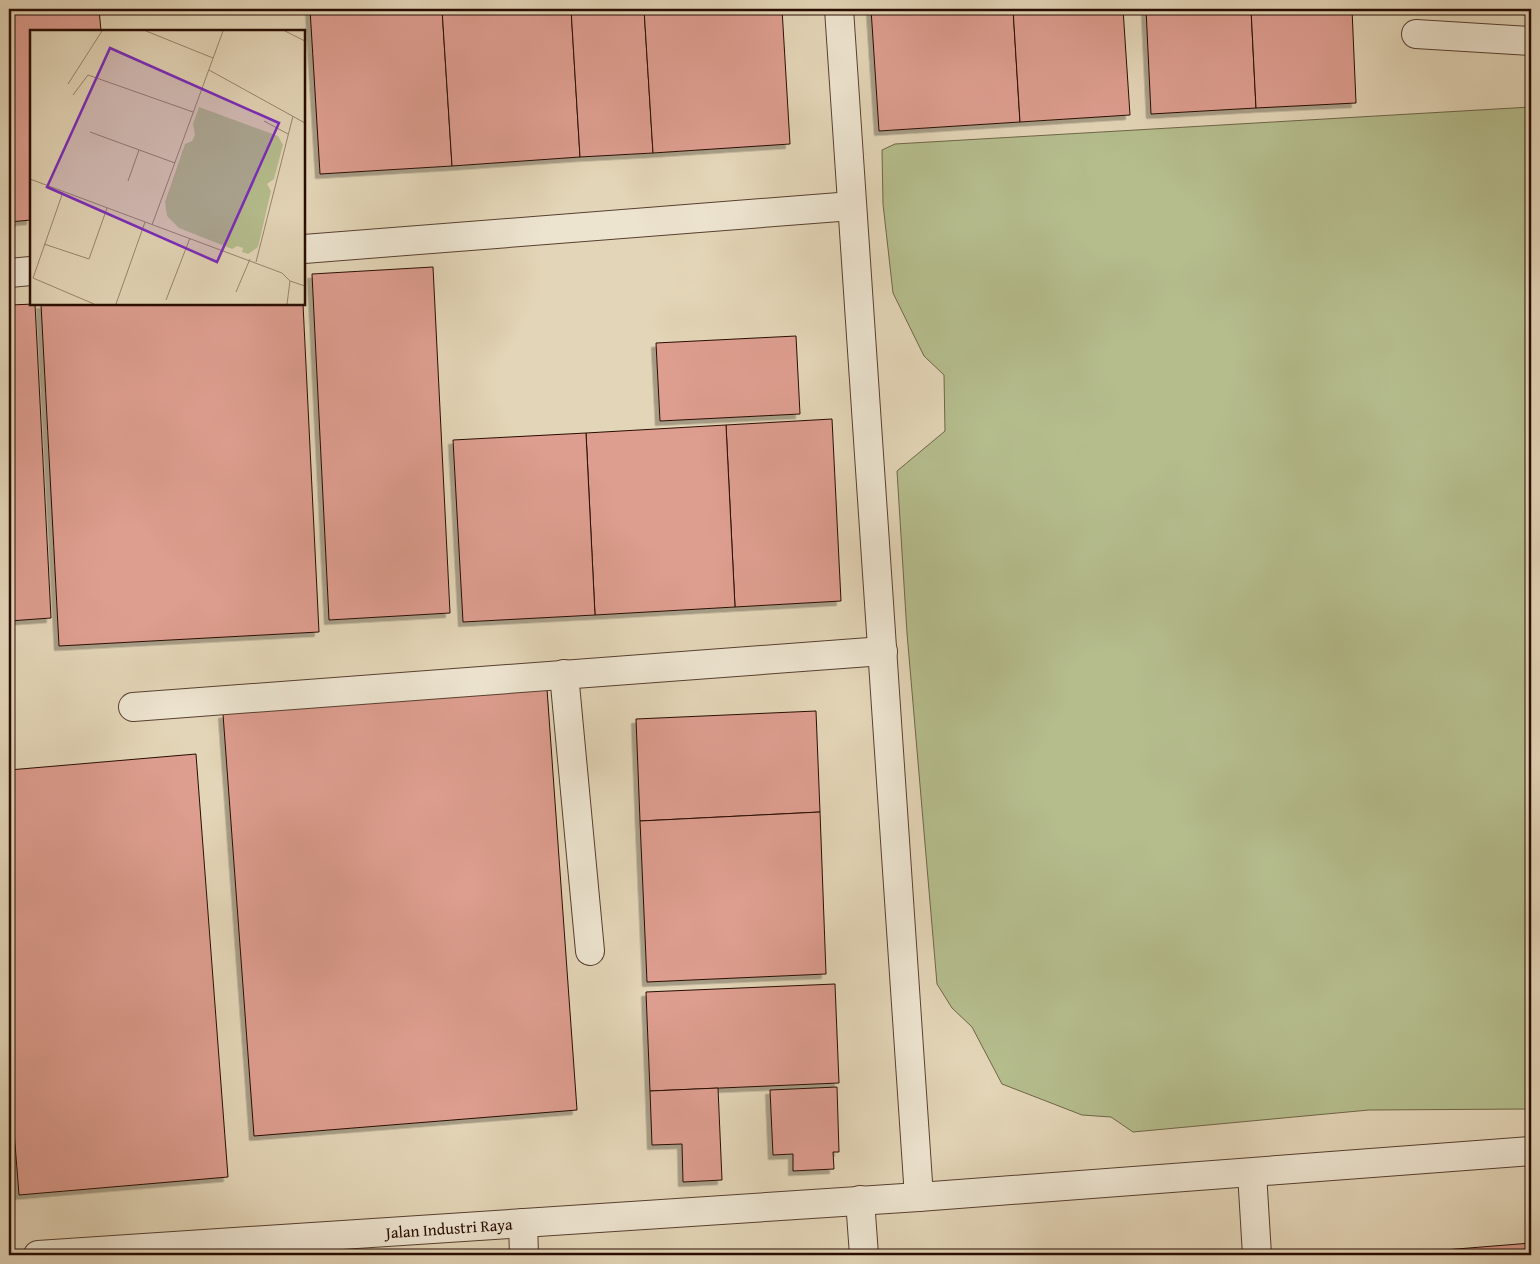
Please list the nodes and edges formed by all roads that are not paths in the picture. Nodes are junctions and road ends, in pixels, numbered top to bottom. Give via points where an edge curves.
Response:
1 (839, 9) edge
2 (1416, 34) dead end
3 (1531, 41) edge
4 (852, 206) junction
5 (305, 249) edge
6 (30, 271) edge
7 (9, 273) edge
8 (883, 651) junction
9 (564, 674) junction
10 (133, 706) dead end
11 (590, 952) dead end
12 (1531, 1151) edge
13 (1252, 1172) junction
14 (919, 1197) junction
15 (860, 1200) junction
16 (524, 1239) edge
17 (136, 1252) edge
18 (38, 1255) edge
19 (864, 1255) edge
20 (1257, 1255) edge

1 - 4 lane
2 - 3 lane
4 - 5 lane
4 - 8 lane
6 - 7 lane
8 - 9 lane
8 - 14 lane
9 - 10 lane
9 - 11 lane
12 - 13 lane, Jalan Industri Raya
13 - 14 lane, Jalan Industri Raya
13 - 20 lane
14 - 15 lane, Jalan Industri Raya
15 - 16 lane, Jalan Industri Raya
15 - 19 lane
16 - 17 lane, Jalan Industri Raya
17 - 18 lane, Jalan Industri Raya

